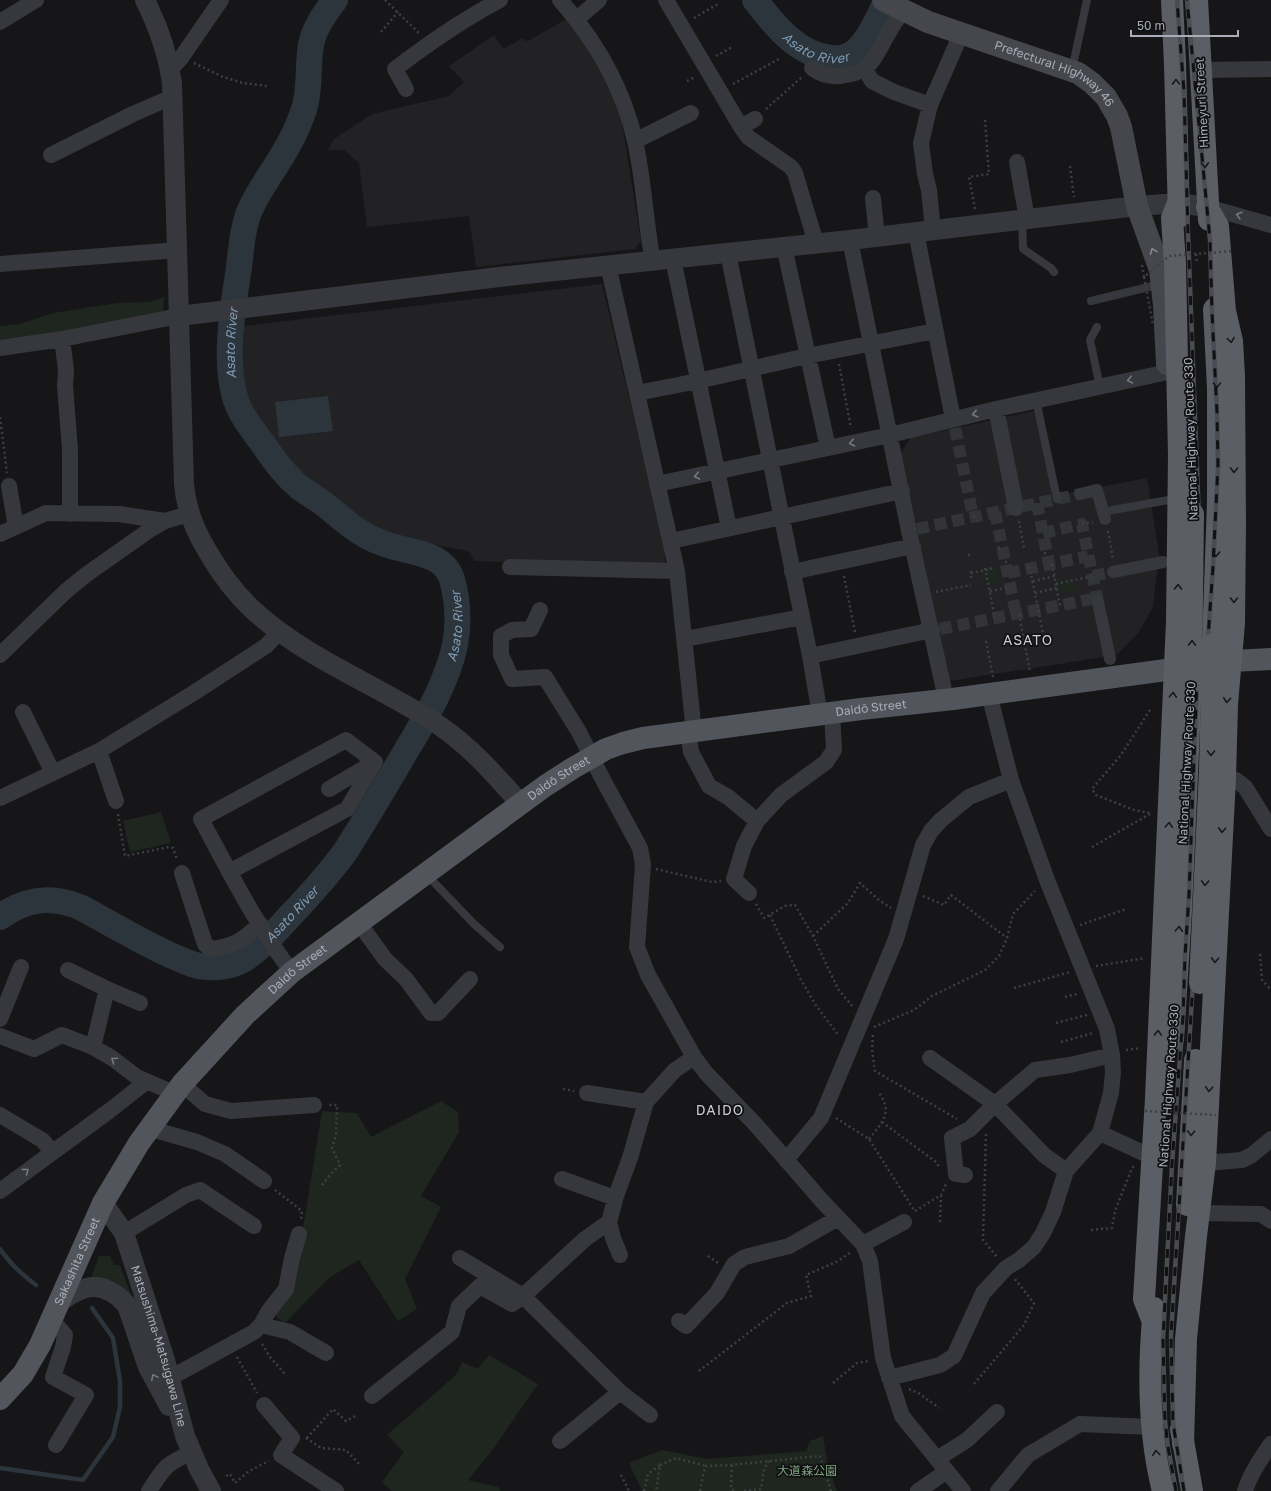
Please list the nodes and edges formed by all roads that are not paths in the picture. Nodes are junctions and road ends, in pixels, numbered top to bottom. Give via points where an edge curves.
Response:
1 (35, 0) edge
2 (145, 0) edge
3 (221, 0) edge
4 (500, 0) edge
5 (560, 0) edge
6 (599, 0) edge
7 (666, 0) edge
8 (1087, 0) edge
9 (1172, 0) edge
10 (1196, 0) edge
11 (898, 5) edge
12 (576, 19) junction
13 (0, 22) edge
14 (961, 34) junction
15 (812, 68) road end
16 (866, 69) junction
17 (1271, 69) edge
18 (170, 70) junction
19 (1201, 70) junction
20 (1071, 71) junction
21 (406, 89) dead end
22 (172, 97) junction
23 (930, 105) junction
24 (691, 113) dead end
25 (755, 119) road end
26 (741, 127) junction
27 (635, 140) junction
28 (51, 155) dead end
29 (1017, 162) dead end
30 (873, 198) dead end
31 (1178, 203) junction
32 (1136, 206) junction
33 (1207, 207) junction
34 (1024, 220) junction
35 (1271, 225) edge
36 (924, 231) junction
37 (877, 237) junction
38 (850, 240) junction
39 (816, 243) junction
40 (784, 246) junction
41 (178, 250) junction
42 (728, 253) junction
43 (673, 259) junction
44 (653, 261) junction
45 (0, 264) edge
46 (608, 265) junction
47 (1054, 272) dead end
48 (1153, 280) junction
49 (1091, 301) dead end
50 (180, 316) junction
51 (1097, 327) dead end
52 (935, 331) junction
53 (62, 339) junction
54 (872, 344) junction
55 (0, 348) edge
56 (807, 356) junction
57 (752, 370) junction
58 (1168, 372) junction
59 (698, 382) junction
60 (1100, 386) junction
61 (637, 393) junction
62 (1036, 400) junction
63 (996, 409) junction
64 (954, 424) junction
65 (890, 435) junction
66 (828, 448) junction
67 (769, 460) junction
68 (717, 472) junction
69 (657, 484) junction
70 (9, 486) road end
71 (902, 491) junction
72 (1080, 494) tunnel mouth
73 (1057, 499) dead end
74 (1174, 499) junction
75 (1016, 508) road end
76 (70, 514) junction
77 (189, 514) junction
78 (1103, 515) joint
79 (781, 517) junction
80 (1185, 520) junction
81 (165, 521) junction
82 (16, 527) junction
83 (729, 528) junction
84 (0, 534) edge
85 (913, 535) junction
86 (671, 541) junction
87 (1163, 562) dead end
88 (510, 567) dead end
89 (677, 571) junction
90 (792, 572) junction
91 (1114, 572) tunnel mouth
92 (1098, 602) tunnel mouth
93 (540, 610) dead end
94 (802, 617) junction
95 (936, 630) junction
96 (279, 632) junction
97 (685, 639) junction
98 (0, 655) edge
99 (810, 656) junction
100 (1110, 659) dead end
101 (1271, 659) edge
102 (1232, 661) junction
103 (1175, 668) junction
104 (991, 686) junction
105 (946, 700) junction
106 (23, 712) dead end
107 (826, 714) junction
108 (691, 732) junction
109 (99, 751) junction
110 (591, 756) junction
111 (375, 762) junction
112 (53, 773) junction
113 (1225, 778) junction
114 (1011, 780) junction
115 (329, 789) dead end
116 (0, 798) edge
117 (116, 801) road end
118 (521, 804) junction
119 (757, 821) junction
120 (1271, 829) edge
121 (229, 872) junction
122 (182, 873) road end
123 (426, 874) junction
124 (750, 893) road end
125 (359, 923) junction
126 (261, 927) junction
127 (500, 947) dead end
128 (22, 967) dead end
129 (68, 970) dead end
130 (292, 972) junction
131 (470, 979) dead end
132 (107, 989) junction
133 (140, 1003) dead end
134 (0, 1019) edge
135 (0, 1036) edge
136 (93, 1047) junction
137 (1112, 1053) junction
138 (694, 1057) junction
139 (930, 1058) dead end
140 (146, 1082) junction
141 (178, 1088) junction
142 (587, 1093) dead end
143 (646, 1102) junction
144 (314, 1104) road end
145 (995, 1104) junction
146 (0, 1114) edge
147 (148, 1128) junction
148 (1100, 1133) junction
149 (1271, 1139) edge
150 (52, 1151) junction
151 (786, 1160) junction
152 (1144, 1161) junction
153 (1205, 1163) junction
154 (1066, 1171) junction
155 (965, 1175) dead end
156 (562, 1179) dead end
157 (264, 1181) road end
158 (0, 1191) edge
159 (615, 1198) junction
160 (103, 1203) junction
161 (1199, 1213) junction
162 (910, 1216) road end
163 (838, 1218) junction
164 (1271, 1221) edge
165 (609, 1222) junction
166 (254, 1226) dead end
167 (124, 1233) junction
168 (299, 1234) road end
169 (863, 1244) junction
170 (620, 1255) dead end
171 (460, 1258) dead end
172 (523, 1296) junction
173 (56, 1311) junction
174 (679, 1321) dead end
175 (1152, 1322) junction
176 (258, 1328) junction
177 (326, 1352) dead end
178 (170, 1378) junction
179 (889, 1378) junction
180 (620, 1392) junction
181 (372, 1396) dead end
182 (0, 1399) edge
183 (264, 1405) road end
184 (998, 1412) dead end
185 (650, 1415) dead end
186 (1152, 1427) junction
187 (560, 1441) dead end
188 (1183, 1444) junction
189 (1271, 1444) edge
190 (56, 1445) dead end
191 (188, 1445) junction
192 (942, 1465) junction
193 (149, 1491) edge
194 (211, 1491) edge
195 (336, 1491) edge
196 (918, 1491) edge
197 (963, 1491) edge
198 (998, 1491) edge
199 (1163, 1491) edge
200 (1192, 1491) edge
201 (1245, 1491) edge

1 - 13 street
2 - 18 street via 157,27
3 - 18 street
4 - 21 street via 473,14 395,69
5 - 12 street
6 - 12 street
7 - 26 street
8 - 20 lane
31 -> 9 highway, Himeyuri Street
10 - 19 highway, Himeyuri Street
11 - 14 main road, Prefectural Highway 46 via 928,22
11 - 16 street via 891,28 874,60
12 - 27 street via 602,56 621,93
14 - 20 main road, Prefectural Highway 46
14 - 23 street
15 - 16 street via 819,74 835,76 851,75
16 - 23 street via 872,81
17 - 19 street
18 - 22 street
19 -> 33 highway, Himeyuri Street
20 - 32 main road, Prefectural Highway 46 via 1092,82 1106,97 1117,116
22 - 28 street
22 - 41 street
23 - 36 street via 921,143 929,190
24 - 27 street
25 - 26 street
26 - 39 street via 748,137 791,167 795,173
27 - 44 street
29 - 34 street
30 - 37 street
31 - 32 street
31 - 33 street
31 - 80 highway, National Highway Route 330 via 1191,390
32 - 34 street
48 -> 32 main road, Prefectural Highway 46 via 1156,256
35 -> 33 street
33 -> 102 highway via 1218,226 1225,311 1232,341 1234,376 1235,523
33 -> 188 highway, National Highway Route 330, bridge via 1211,235 1218,388 1218,515 1200,983 1178,1313 1177,1386
34 - 36 street
34 - 47 lane via 1023,249
36 - 37 street
36 - 52 street via 923,257
37 - 38 street
38 - 39 street
38 - 54 street
39 - 40 street
40 - 42 street
40 - 56 street
41 - 45 street
41 - 50 street
42 - 43 street
42 - 57 street
43 - 44 street
43 - 59 street
44 - 46 street
46 - 50 street
46 - 61 street
48 - 49 lane
48 - 58 main road, Prefectural Highway 46
50 - 53 street
50 - 77 street via 184,488
51 - 60 lane via 1090,340
52 - 54 street
52 - 64 street
53 - 55 street
53 - 76 street via 70,450
54 - 56 street
54 - 65 street
56 - 57 street
56 - 66 street
57 - 59 street
57 - 67 street
58 -> 60 street
58 - 74 main road, Prefectural Highway 46 via 1168,457
59 - 61 street
59 - 68 street
60 - 62 street
61 - 69 street
62 - 63 street
62 - 73 lane
63 -> 64 street
63 - 75 street
64 - 65 street
65 -> 66 street
65 - 71 street
66 - 67 street
67 - 68 street
67 - 79 street
68 -> 69 street
68 - 83 street
69 - 86 street
70 - 82 street
71 - 79 street
71 - 85 street
72 - 78 street via 1097,490
74 - 78 lane
74 - 80 main road, Prefectural Highway 46
76 - 81 street via 119,514
76 - 82 street via 46,514
77 - 81 street
77 - 96 street via 203,544 227,580 252,609
79 - 83 street
79 - 90 street
103 -> 80 highway via 1179,553
175 -> 80 highway, National Highway Route 330, bridge via 1177,982 1191,682
81 - 98 street via 76,582
82 - 84 street
83 - 86 street
85 - 90 street via 841,561
85 - 95 street via 924,595
86 - 89 street
87 - 91 street
88 - 89 street
89 - 97 street
90 - 94 street
92 - 100 street
93 - 110 street via 531,629 512,630 501,636 501,655 512,679 545,677 565,707
94 - 97 street
94 - 99 street
95 - 99 street
95 - 105 street
96 - 109 street via 266,646
96 - 118 street via 438,725 468,748
97 - 108 street
99 - 107 street
101 - 102 main road, Daidō Street
102 - 103 main road, Daidō Street
102 -> 113 highway via 1227,704
103 - 104 main road, Daidō Street
152 -> 103 highway
104 - 105 main road, Daidō Street
104 - 114 street
105 - 107 main road, Daidō Street
106 - 112 street
107 - 108 main road, Daidō Street
107 - 119 street via 834,750 826,762 781,795
108 - 110 main road, Daidō Street via 628,741
108 - 119 street via 691,752 709,786 728,797
109 - 112 street
109 - 117 street
110 - 118 main road, Daidō Street
110 - 138 street via 640,848 643,865 637,947 648,975
111 - 115 street
111 - 121 street via 347,809
111 - 121 street via 346,740 201,819
112 - 116 street
113 - 120 street via 1236,780 1245,787
113 -> 153 highway
114 - 137 street via 1047,880 1101,1012
114 - 151 street via 969,797 931,831 923,845 896,939 820,1118
118 - 123 main road, Daidō Street
119 - 124 street via 744,846 734,879
121 - 126 street
122 - 126 street via 205,944 210,949 235,944
123 - 125 main road, Daidō Street
123 - 127 lane
125 - 130 main road, Daidō Street
125 - 131 street via 385,959 406,979 431,1014 438,1013
126 - 130 street
128 - 134 street
129 - 132 street
130 - 141 main road, Daidō Street via 245,1015
132 - 133 street
132 - 136 street
135 - 136 street via 34,1049 62,1035
140 -> 136 street
137 - 145 street via 1070,1065 1035,1070
137 - 148 street via 1111,1093
138 - 143 street via 675,1070
138 - 151 street
139 - 145 street
140 - 141 street
140 - 150 street
141 - 144 street via 205,1104 231,1111
141 - 147 main road, Daidō Street
142 - 143 street
143 - 159 street
145 - 154 street via 1044,1155
145 - 155 street via 970,1129 952,1138 956,1174
146 - 150 street via 42,1140
147 - 157 street via 197,1142 225,1154
147 - 160 main road, Daidō Street
148 - 152 street
148 - 154 street
149 - 153 street via 1242,1160
158 -> 150 street
151 - 163 street
152 - 175 highway via 1144,1299
153 - 161 highway
154 - 179 street via 1053,1212 1043,1233 1034,1247 1006,1268 983,1293 954,1356 940,1365
156 - 159 street
159 - 165 street
160 - 167 street, Matsushima-Matsugawa Line
160 - 173 main road, Sakashita Street
161 - 164 street via 1261,1214
161 - 188 highway via 1186,1339
162 - 169 street
163 - 169 street
163 - 174 street via 789,1246 745,1258 734,1264 717,1293 686,1326
165 - 170 street
165 - 172 street via 585,1239
166 - 167 street via 200,1190 186,1195
167 - 178 street, Matsushima-Matsugawa Line
168 - 176 street via 286,1289
169 - 179 street via 870,1261 883,1358
171 - 172 street
172 - 180 street
172 - 181 street via 512,1304 480,1286 459,1306 452,1332
173 - 182 main road, Sakashita Street via 30,1363
173 - 190 street via 65,1335 53,1377 86,1395
191 -> 173 street via 148,1367 127,1305 120,1297 112,1291 95,1286 71,1294
175 - 186 highway, National Highway Route 330
176 - 177 street via 290,1332
176 - 178 street
178 - 191 street, Matsushima-Matsugawa Line
179 - 192 street via 902,1416
180 - 185 street
180 - 187 street
183 - 195 street via 300,1438 280,1455
184 - 192 street
186 - 198 street via 1080,1424 1028,1455
199 -> 186 highway, National Highway Route 330
188 - 200 highway
189 - 201 street via 1258,1462
191 - 193 street via 164,1468
191 - 194 street, Matsushima-Matsugawa Line
192 - 196 street
192 - 197 street

